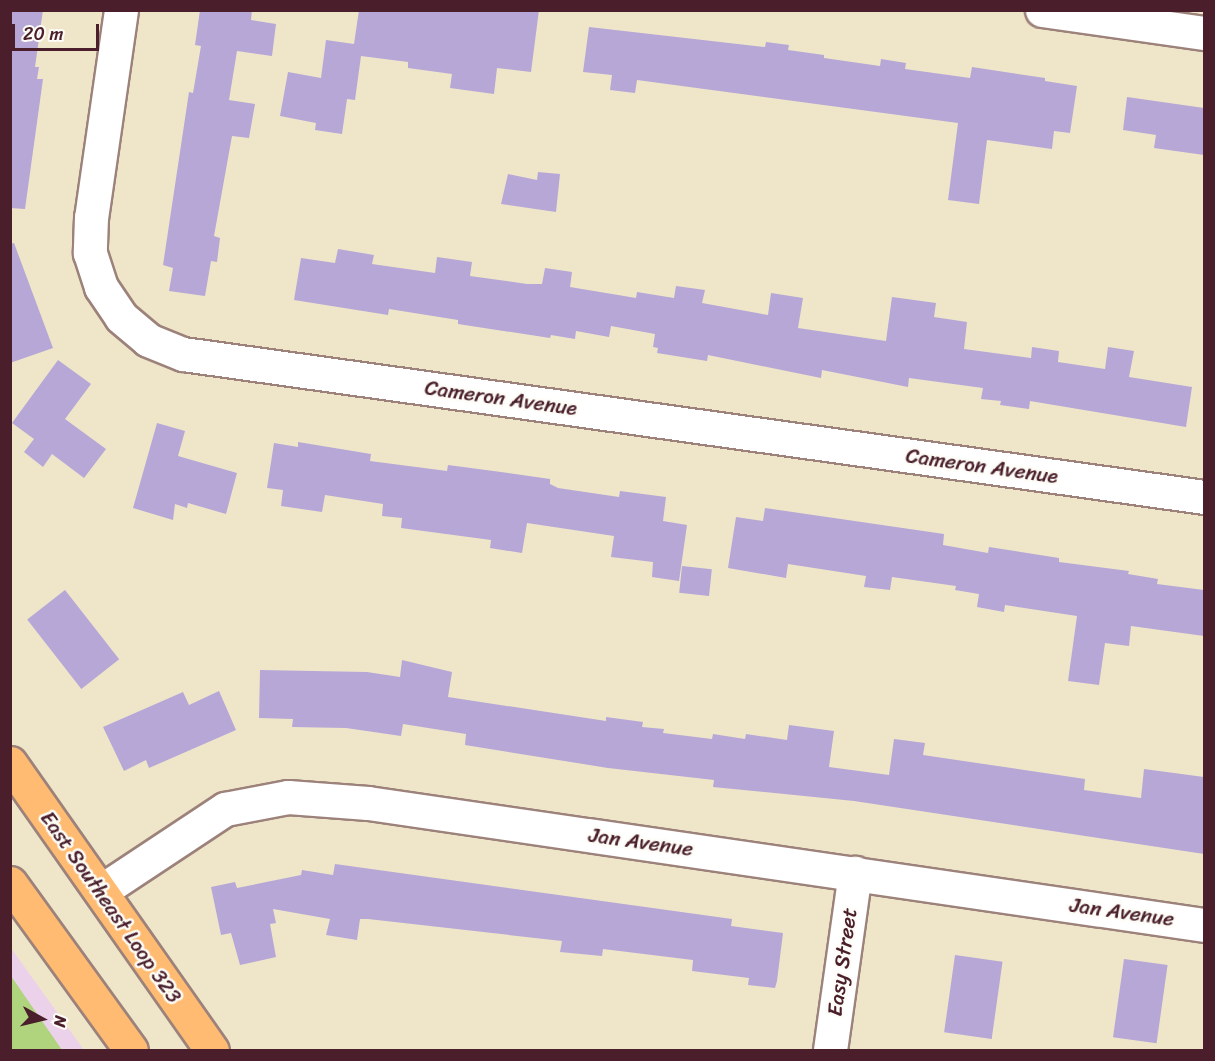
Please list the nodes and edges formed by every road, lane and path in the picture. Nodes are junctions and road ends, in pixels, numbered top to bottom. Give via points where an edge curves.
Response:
1 (121, 10) edge
2 (1063, 12) edge
3 (1204, 33) edge
4 (1204, 497) edge
5 (11, 764) edge
6 (855, 873) junction
7 (10, 883) edge
8 (101, 891) junction
9 (1204, 925) edge
10 (131, 1050) edge
11 (212, 1050) edge
12 (830, 1050) edge

1 - 4 street, Cameron Avenue via 90,217 90,253 100,287 121,317 148,340 183,354
2 - 3 street
5 - 8 highway, East Southeast Loop 323
6 - 8 street, Jan Avenue via 368,803 288,797 225,809
6 - 9 street, Jan Avenue
6 - 12 street, Easy Street
7 - 10 highway
8 - 11 highway, East Southeast Loop 323

